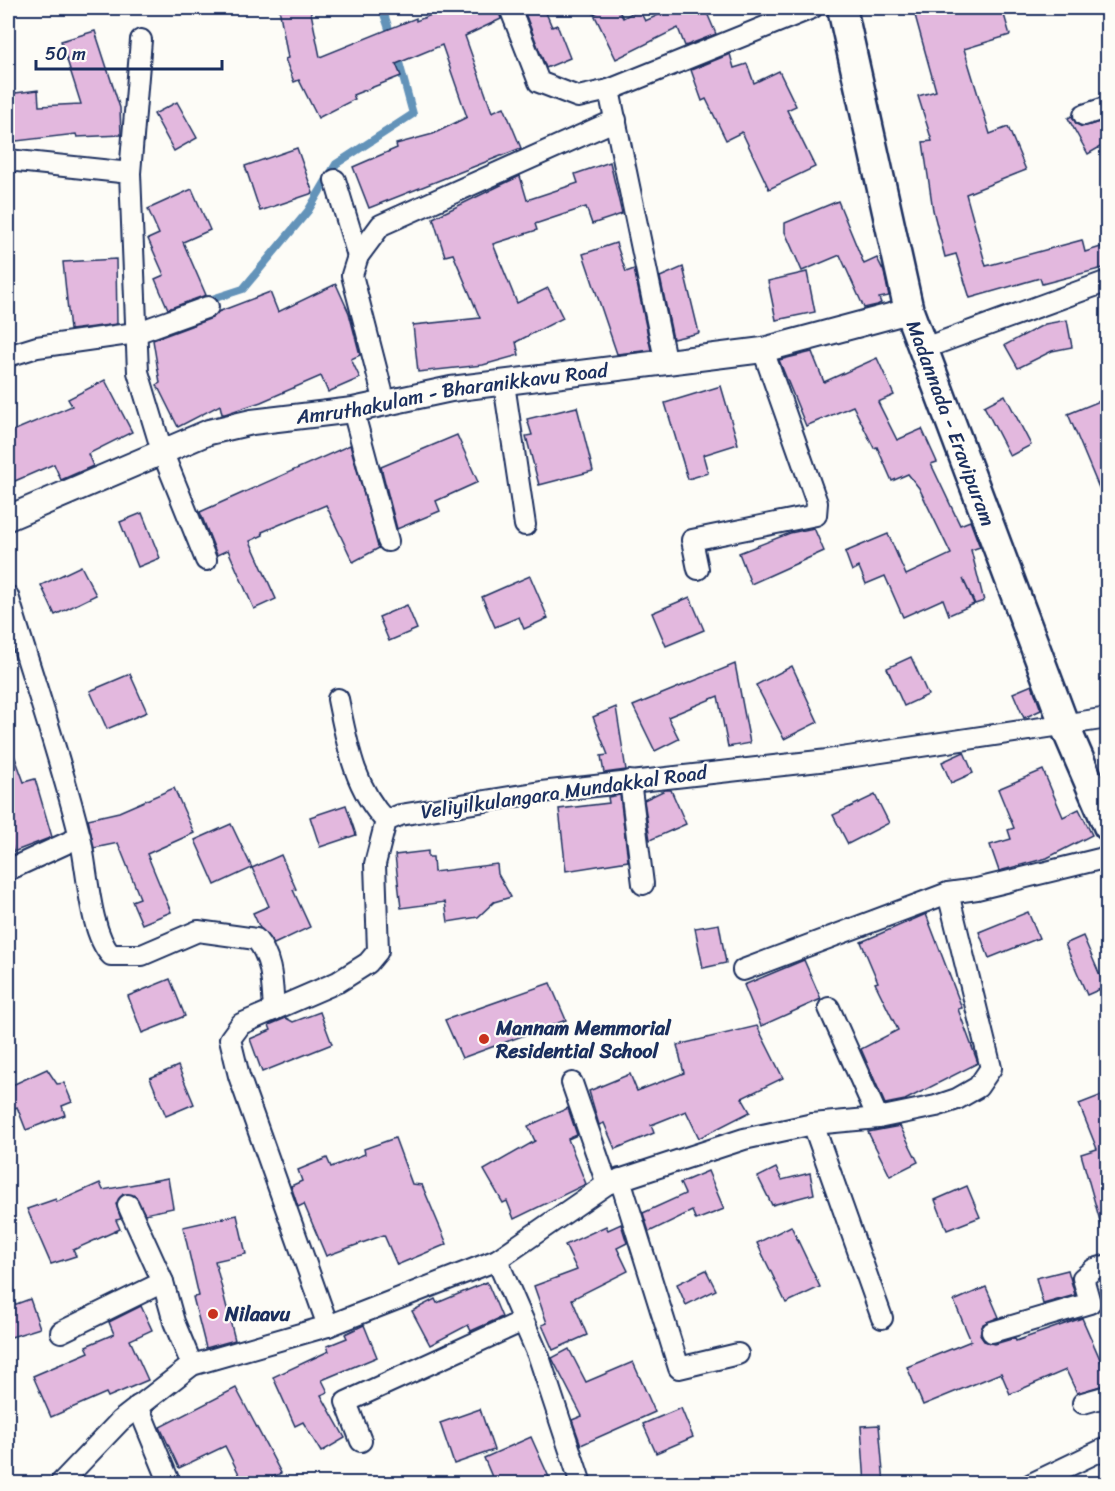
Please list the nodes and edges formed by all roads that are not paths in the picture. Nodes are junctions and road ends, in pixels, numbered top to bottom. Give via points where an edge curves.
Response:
1 (510, 8) edge
2 (812, 8) edge
3 (842, 8) edge
4 (141, 40) dead end
5 (609, 90) junction
6 (1107, 107) edge
7 (1084, 115) dead end
8 (616, 120) junction
9 (8, 160) edge
10 (130, 172) junction
11 (335, 180) dead end
12 (358, 256) junction
13 (1107, 281) edge
14 (208, 307) dead end
15 (909, 311) junction
16 (136, 333) junction
17 (922, 348) junction
18 (763, 350) junction
19 (8, 356) edge
20 (666, 364) junction
21 (504, 384) junction
22 (385, 404) junction
23 (353, 410) junction
24 (162, 451) junction
25 (8, 518) edge
26 (525, 525) dead end
27 (388, 541) dead end
28 (206, 561) dead end
29 (698, 569) dead end
30 (8, 596) edge
31 (338, 699) dead end
32 (1107, 718) edge
33 (1064, 724) junction
34 (630, 781) junction
35 (386, 821) junction
36 (1107, 826) edge
37 (80, 837) junction
38 (1107, 858) edge
39 (8, 870) edge
40 (643, 884) dead end
41 (948, 893) junction
42 (743, 970) dead end
43 (829, 1008) dead end
44 (274, 1010) junction
45 (572, 1083) dead end
46 (878, 1118) junction
47 (813, 1124) junction
48 (613, 1181) junction
49 (128, 1205) dead end
50 (497, 1260) junction
51 (1107, 1265) edge
52 (163, 1282) junction
53 (882, 1318) dead end
54 (524, 1321) junction
55 (328, 1326) junction
56 (61, 1332) dead end
57 (992, 1332) dead end
58 (738, 1354) dead end
59 (192, 1365) junction
60 (1107, 1396) edge
61 (1083, 1403) dead end
62 (138, 1406) junction
63 (360, 1441) dead end
64 (1107, 1447) edge
65 (65, 1481) edge
66 (170, 1484) edge
67 (581, 1484) edge
68 (1031, 1484) edge

1 - 5 street via 539,82 578,97
2 - 5 street
3 - 15 main road, Madannada - Eravipuram
4 - 10 street
5 - 8 street
6 - 7 street
8 - 12 street via 381,225
8 - 20 street
9 - 10 street
10 - 16 street
11 - 12 street
12 - 22 street via 352,275
13 - 17 street
14 - 16 street
15 - 17 main road, Madannada - Eravipuram
15 - 18 street, Amruthakulam - Bharanikkavu Road
16 - 19 street via 37,347
16 - 24 street via 138,372
17 - 33 main road, Madannada - Eravipuram
18 - 20 street, Amruthakulam - Bharanikkavu Road
18 - 29 street via 817,503 816,515 692,540
20 - 21 street, Amruthakulam - Bharanikkavu Road
21 - 22 street, Amruthakulam - Bharanikkavu Road via 450,389
21 - 26 street
22 - 23 street, Amruthakulam - Bharanikkavu Road
23 - 24 street, Amruthakulam - Bharanikkavu Road via 252,422 208,432
23 - 27 street
24 - 25 street, Amruthakulam - Bharanikkavu Road
24 - 28 street
30 - 37 street
31 - 35 street via 352,762 367,799
32 - 33 street, Veliyilkulangara Mundakkal Road
33 - 34 street, Veliyilkulangara Mundakkal Road via 828,760
33 - 36 main road, Madannada - Eravipuram
34 - 35 street, Veliyilkulangara Mundakkal Road via 506,797 400,815
34 - 40 street
35 - 44 street via 375,864 378,951 368,963 338,982
37 - 39 street
37 - 44 street via 95,916 105,949 111,955 142,955 198,931 256,939 266,950 269,961
38 - 41 street
41 - 42 street
41 - 46 street via 991,1068 978,1087 957,1099
43 - 46 street
44 - 55 street via 241,1024 230,1039 239,1076
45 - 48 street
46 - 47 street
47 - 48 street via 744,1138
47 - 53 street
48 - 50 street
48 - 58 street via 679,1368
49 - 52 street
50 - 54 street
50 - 55 street
51 - 57 street via 1083,1278 1090,1303
52 - 56 street
52 - 59 street
54 - 63 street via 346,1402
54 - 67 street
55 - 59 street
59 - 62 street
60 - 61 street
62 - 65 street
62 - 66 street
64 - 68 street

